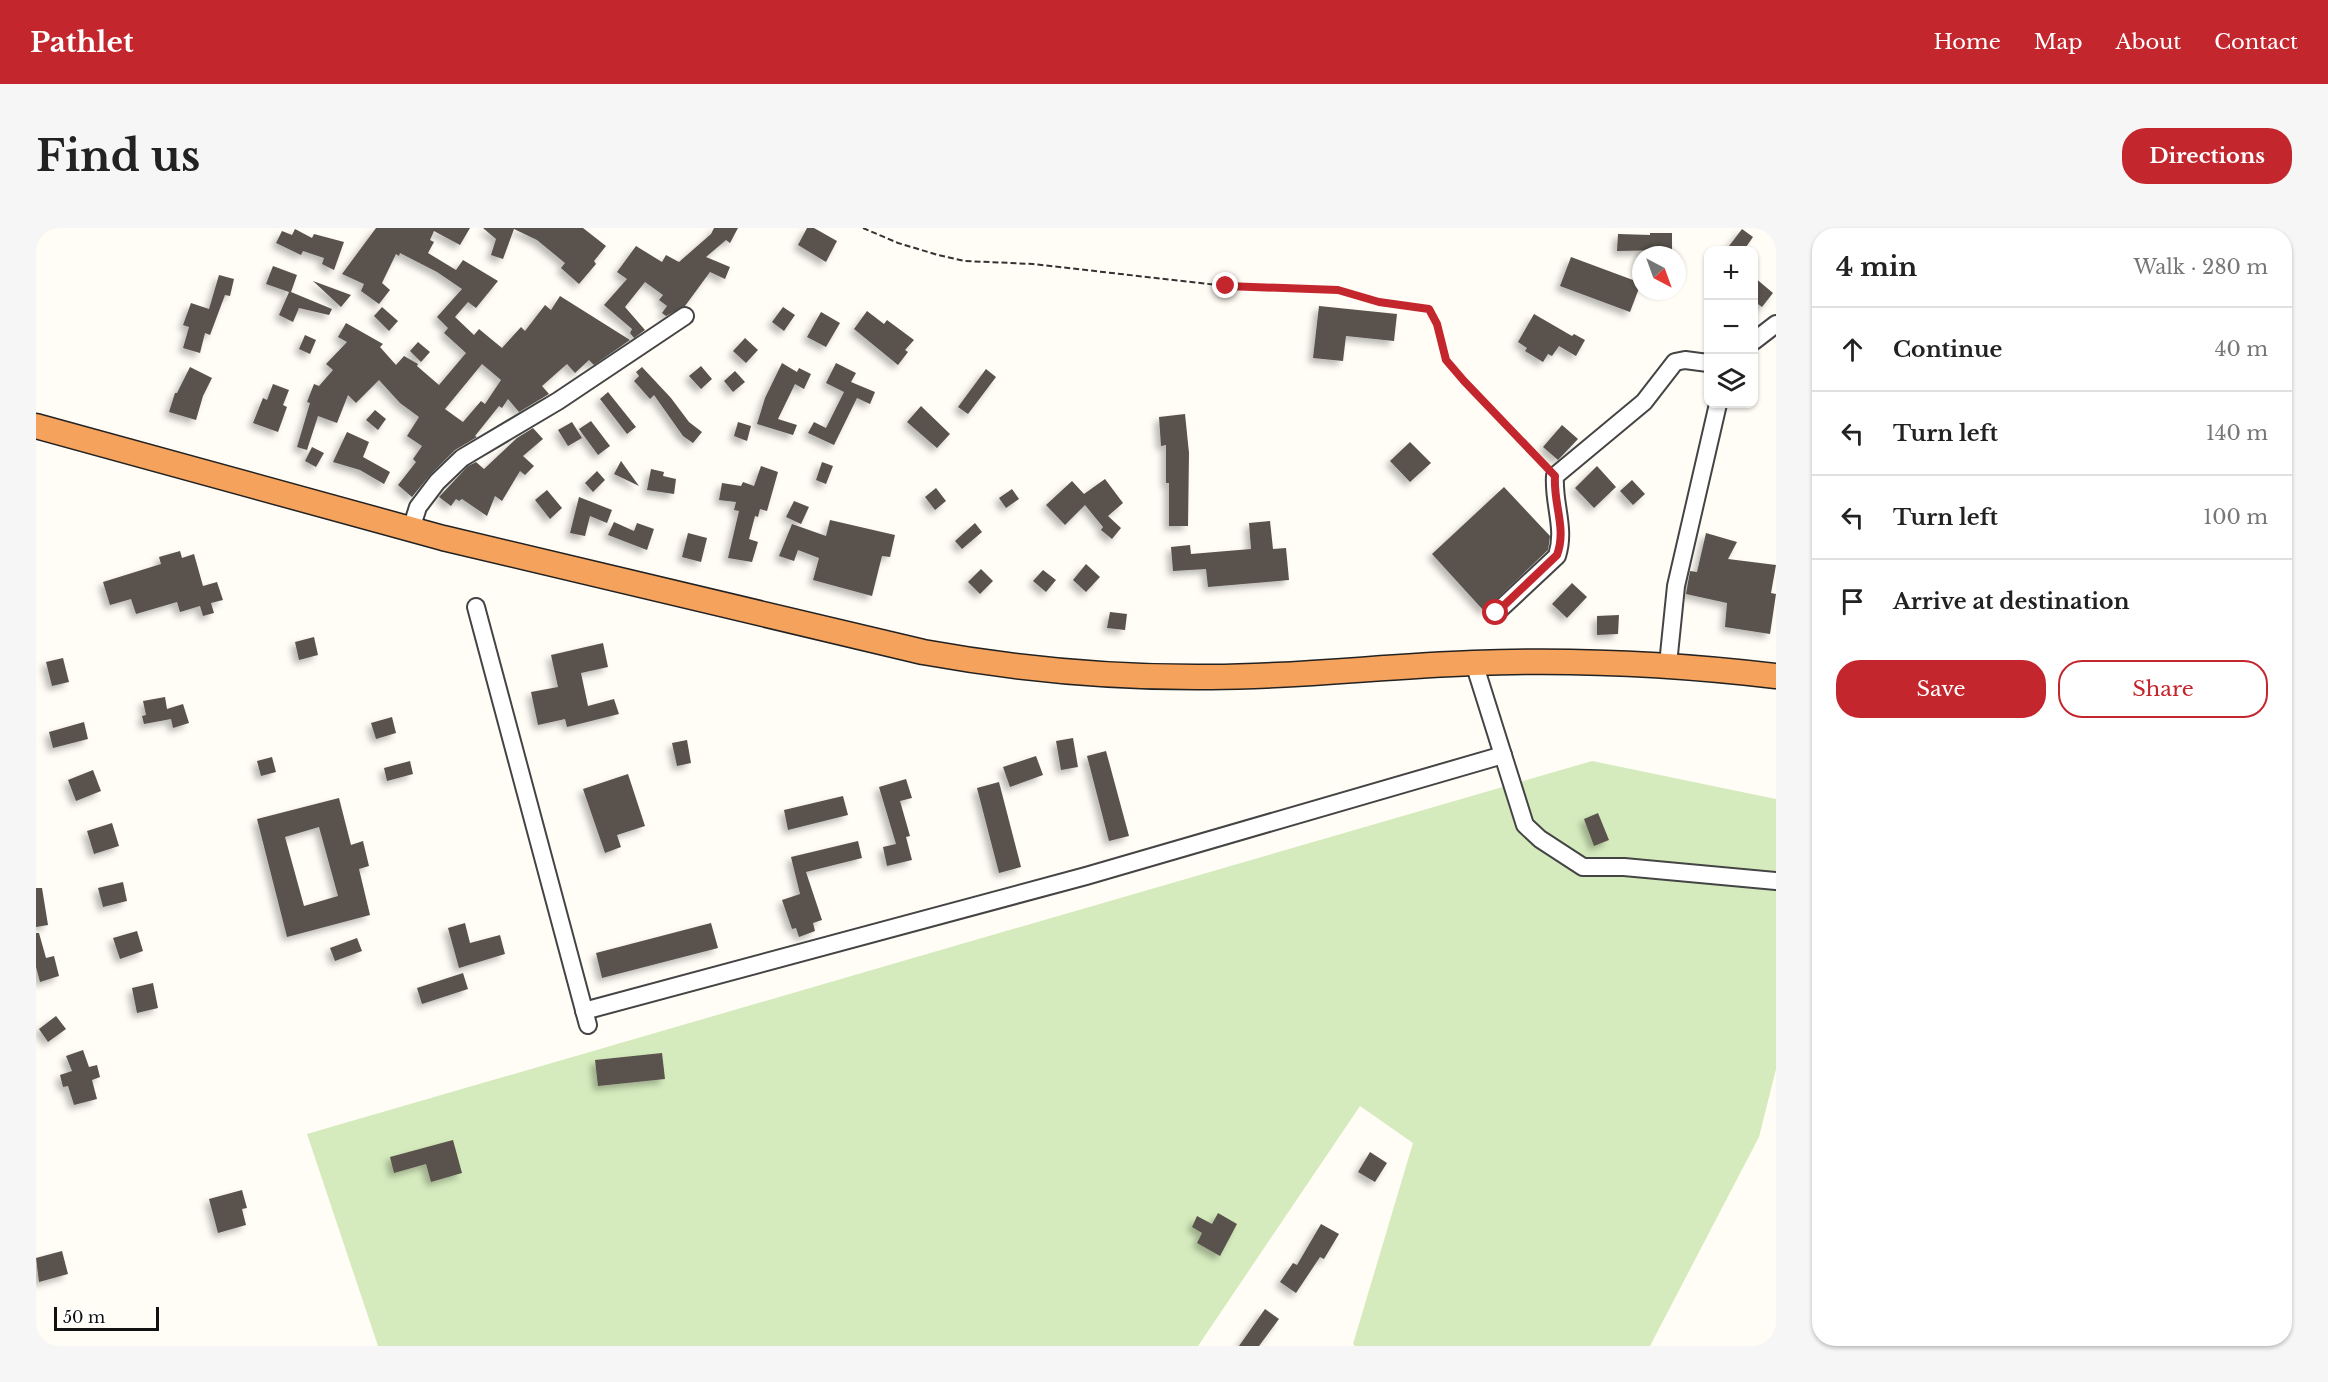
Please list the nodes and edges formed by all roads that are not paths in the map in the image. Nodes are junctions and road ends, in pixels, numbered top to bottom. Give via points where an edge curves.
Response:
1 (685, 316) dead end
2 (1776, 324) edge
3 (1758, 338) edge
4 (1704, 362) edge
5 (1717, 408) edge
6 (36, 426) edge
7 (411, 529) junction
8 (476, 607) dead end
9 (1496, 613) dead end
10 (1473, 663) junction
11 (1668, 664) junction
12 (1776, 676) edge
13 (1503, 755) junction
14 (1776, 881) edge

1 - 7 street via 558,401 462,458 418,507
2 - 3 street
4 - 9 street via 1675,362 1644,402 1555,476 1561,527 1557,555
5 - 11 street via 1676,586
6 - 7 highway
7 - 10 highway via 922,652 994,663 1211,677
8 - 13 street via 586,1018
10 - 11 highway
10 - 13 street
11 - 12 highway
13 - 14 street via 1525,825 1583,867

